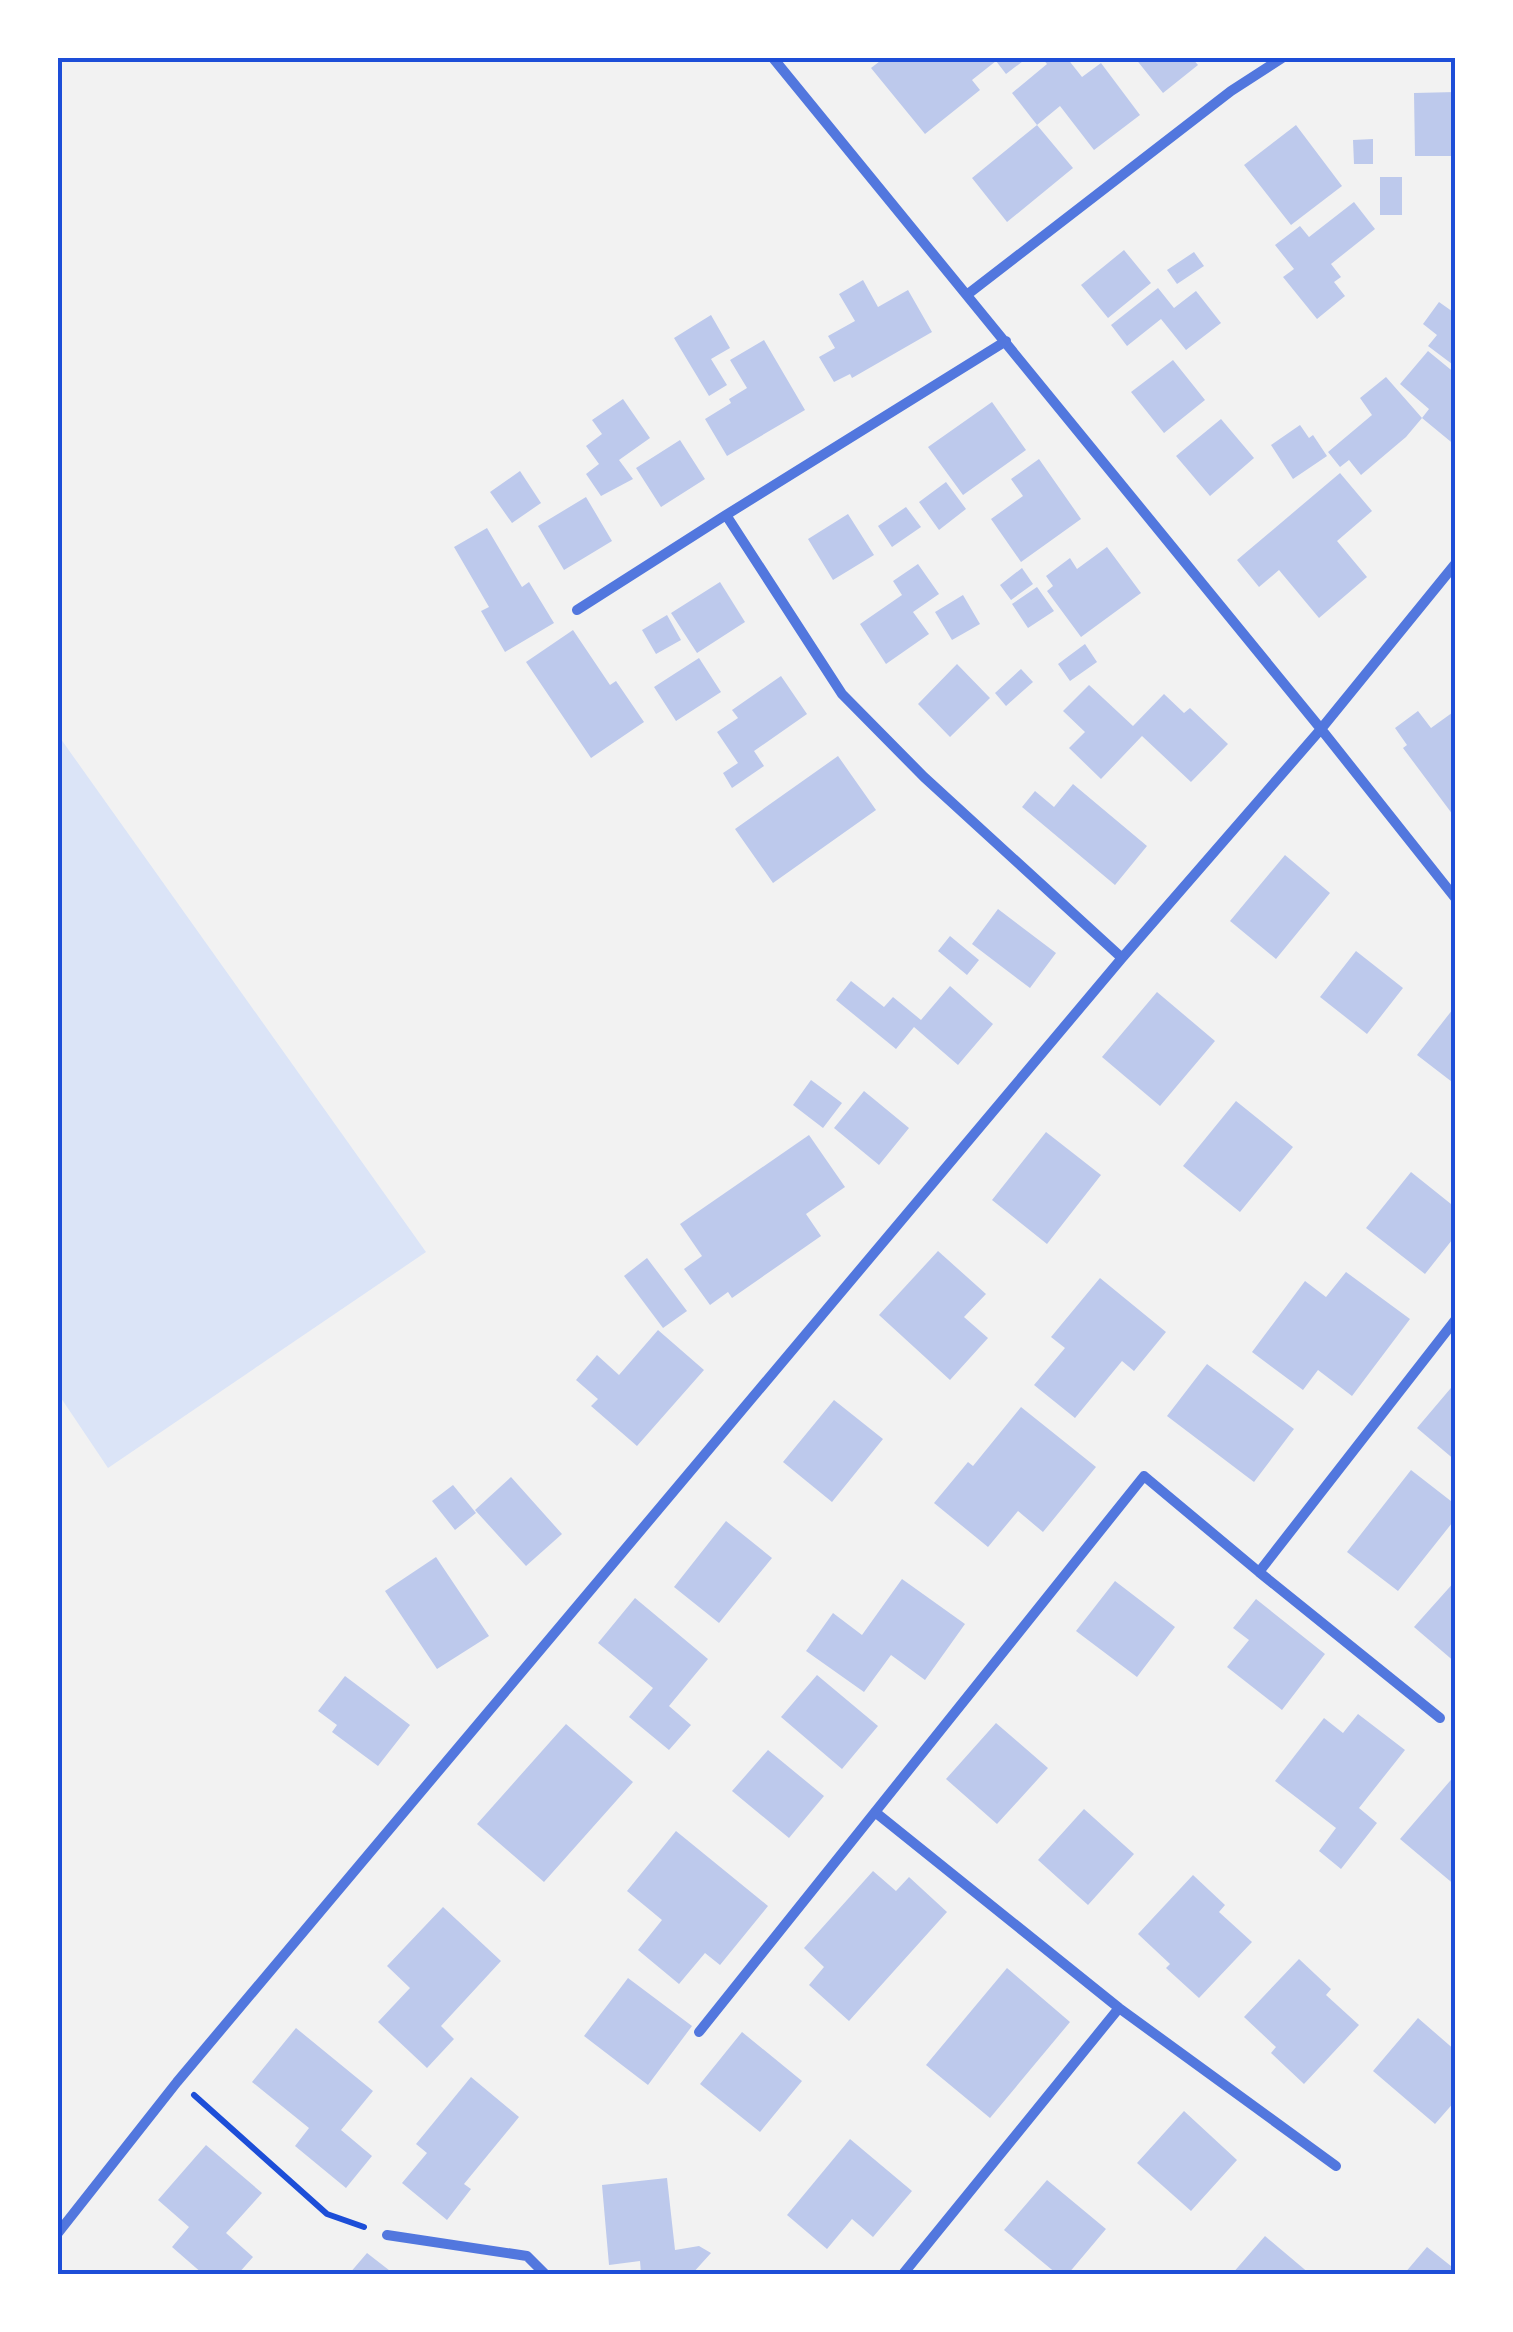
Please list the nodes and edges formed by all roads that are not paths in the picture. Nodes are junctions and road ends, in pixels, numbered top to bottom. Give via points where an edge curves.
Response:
1 (773, 58) edge
2 (1282, 58) edge
3 (968, 294) junction
4 (1006, 341) junction
5 (726, 516) junction
6 (1456, 563) edge
7 (577, 610) dead end
8 (1322, 728) junction
9 (1456, 899) edge
10 (1122, 958) junction
11 (1456, 1320) edge
12 (1258, 1572) junction
13 (1440, 1718) dead end
14 (875, 1812) junction
15 (1119, 2008) junction
16 (700, 2032) dead end
17 (1336, 2166) dead end
18 (58, 2233) edge
19 (387, 2235) road end
20 (545, 2274) edge
21 (903, 2274) edge

1 - 3 street
2 - 3 street
3 - 4 street
4 - 5 street
4 - 8 street
5 - 7 street
5 - 10 street via 842,694
6 - 8 street
8 - 9 street
8 - 10 street
10 - 18 street
11 - 12 street
12 - 13 street
12 - 14 street via 1144,1476
14 - 15 street
14 - 16 street
15 - 17 street
15 - 21 street
19 - 20 street via 527,2256

